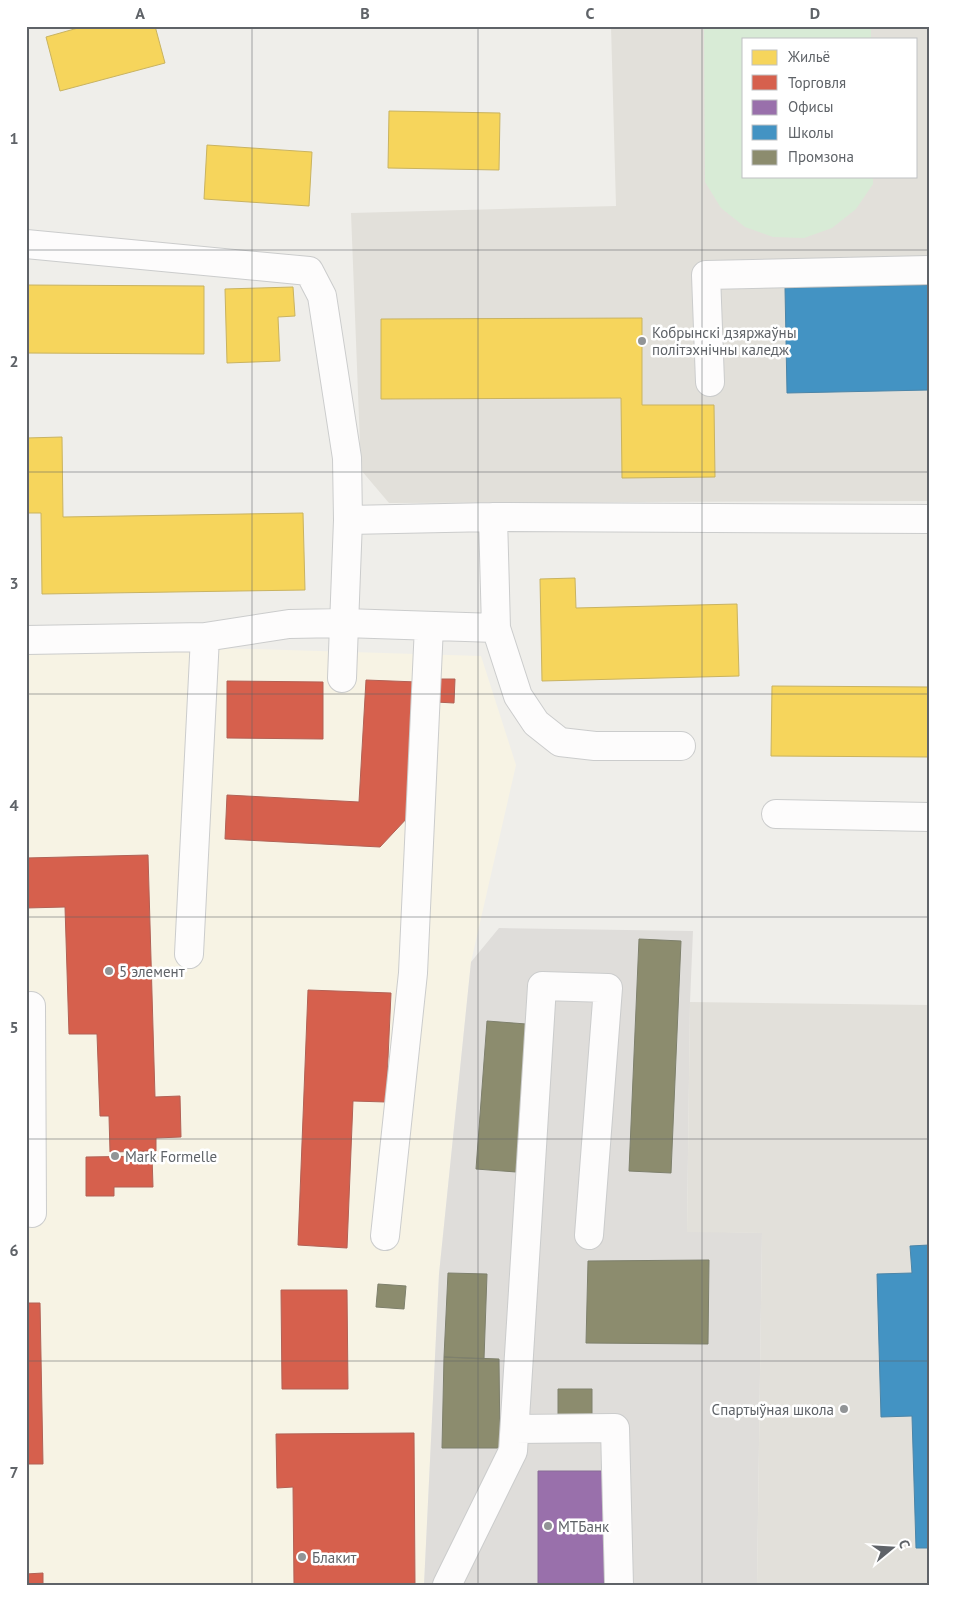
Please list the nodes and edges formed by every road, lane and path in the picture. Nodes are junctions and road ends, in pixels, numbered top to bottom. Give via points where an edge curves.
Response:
1 (26, 244) edge
2 (929, 270) edge
3 (710, 382) dead end
4 (493, 518) junction
5 (348, 520) junction
6 (929, 520) edge
7 (344, 623) junction
8 (429, 626) junction
9 (496, 628) junction
10 (205, 637) junction
11 (26, 640) edge
12 (342, 678) dead end
13 (681, 746) dead end
14 (776, 814) dead end
15 (929, 817) edge
16 (189, 954) dead end
17 (31, 1006) dead end
18 (32, 1213) dead end
19 (589, 1234) dead end
20 (385, 1236) dead end
21 (514, 1429) junction
22 (446, 1585) edge
23 (619, 1585) edge

1 - 5 street via 309,270 322,296 347,458
2 - 3 street via 706,276
4 - 5 street
4 - 6 street
4 - 9 street
5 - 7 street
7 - 8 street
7 - 10 street via 289,624
7 - 12 street
8 - 9 street
8 - 20 street via 413,973
9 - 13 street via 518,696 536,724 560,742 595,746
10 - 11 street
10 - 16 street
14 - 15 street
17 - 18 street
19 - 21 street via 608,988 542,986
21 - 22 street via 513,1451
21 - 23 street via 616,1428

